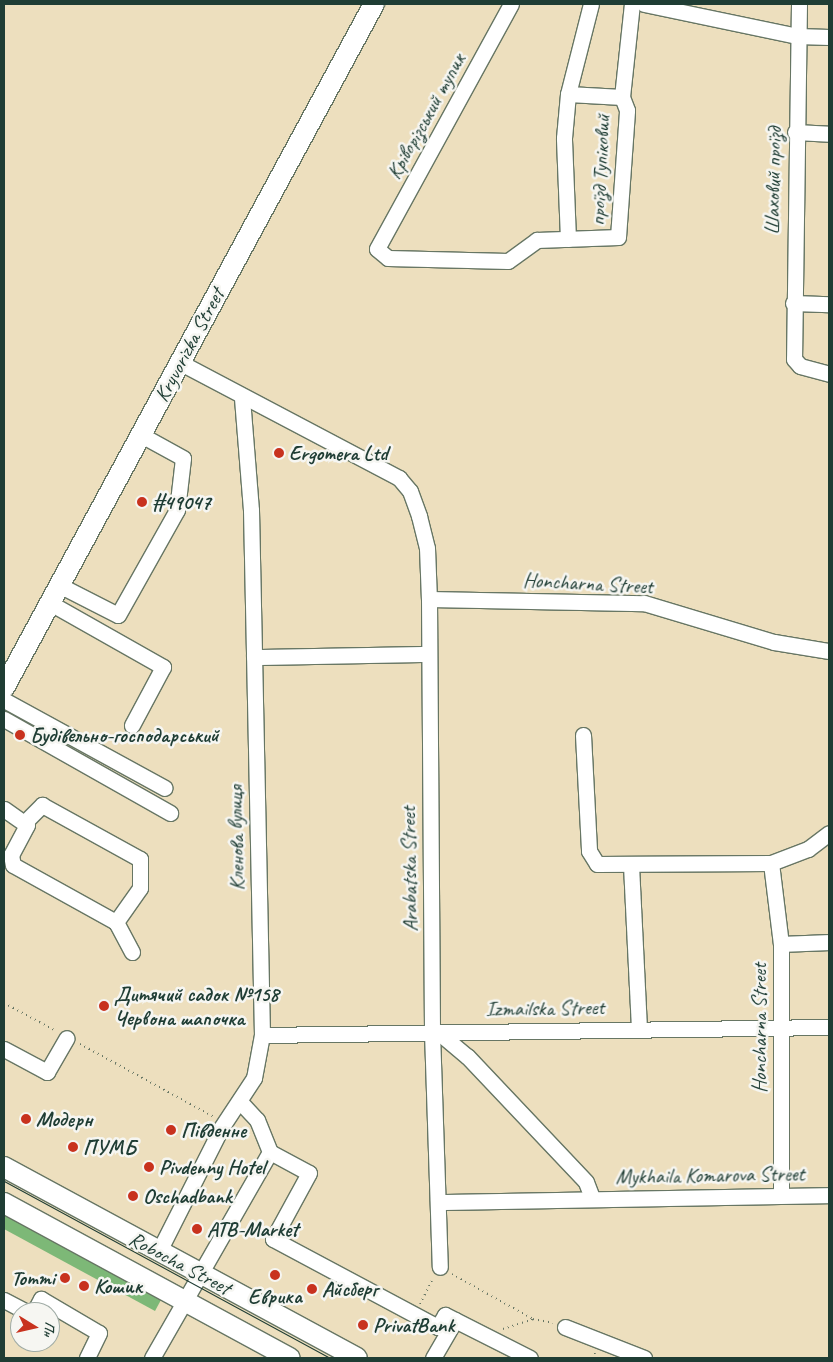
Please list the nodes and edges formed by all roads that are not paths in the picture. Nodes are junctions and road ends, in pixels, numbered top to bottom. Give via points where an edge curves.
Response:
1 (374, 4) edge
2 (511, 4) edge
3 (591, 4) edge
4 (632, 4) edge
5 (645, 4) edge
6 (799, 4) edge
7 (797, 36) junction
8 (829, 37) edge
9 (568, 94) junction
10 (622, 96) junction
11 (795, 132) junction
12 (829, 134) edge
13 (568, 239) junction
14 (377, 249) joint
15 (793, 303) junction
16 (829, 304) edge
17 (179, 362) junction
18 (829, 374) edge
19 (242, 399) junction
20 (141, 435) junction
21 (60, 585) junction
22 (428, 599) junction
23 (50, 603) junction
24 (829, 651) edge
25 (428, 654) junction
26 (254, 658) junction
27 (4, 688) edge
28 (4, 700) edge
29 (4, 719) edge
30 (132, 724) dead end
31 (583, 735) dead end
32 (164, 788) dead end
33 (4, 808) edge
34 (170, 813) dead end
35 (26, 821) junction
36 (829, 833) edge
37 (771, 863) junction
38 (631, 865) junction
39 (116, 922) junction
40 (829, 942) edge
41 (781, 944) junction
42 (132, 952) dead end
43 (780, 1027) junction
44 (829, 1027) edge
45 (639, 1028) junction
46 (435, 1032) junction
47 (262, 1035) junction
48 (67, 1038) road end
49 (5, 1053) edge
50 (241, 1103) junction
51 (270, 1152) junction
52 (4, 1167) edge
53 (781, 1194) junction
54 (829, 1195) edge
55 (592, 1198) junction
56 (438, 1202) junction
57 (4, 1203) edge
58 (159, 1251) junction
59 (440, 1267) road end
60 (199, 1273) junction
61 (184, 1301) junction
62 (60, 1311) edge
63 (455, 1320) junction
64 (565, 1327) road end
65 (87, 1358) edge
66 (152, 1358) edge
67 (290, 1358) edge
68 (357, 1358) edge
69 (434, 1358) edge
70 (530, 1358) edge
71 (644, 1358) edge

1 - 17 main road, Kryvorizka Street
2 - 14 street, Кріворізський тупик
3 - 9 street
4 - 10 street, проїзд Тупіковий
5 - 7 street
6 - 7 street, Шаховий проїзд
7 - 8 street
7 - 11 street, Шаховий проїзд
9 - 10 street
9 - 13 street via 564,138
10 - 13 street, проїзд Тупіковий via 627,110 618,237
11 - 12 street
11 - 15 street, Шаховий проїзд
13 - 14 street, проїзд Тупіковий via 537,240 508,262 388,258
15 - 16 street
15 - 18 street, Шаховий проїзд via 794,359 807,369
17 - 19 street
17 - 20 main road, Kryvorizka Street
19 - 22 street, Arabatska Street via 399,478 410,491 420,516 427,548
19 - 26 street, Кленова вулиця via 251,510
20 - 21 main road, Kryvorizka Street
20 - 21 street via 183,458 177,510 118,615
21 - 23 main road, Kryvorizka Street
22 - 24 street, Honcharna Street via 644,604 774,642
22 - 25 street, Arabatska Street
23 - 27 main road, Kryvorizka Street
23 - 30 street via 163,667
25 - 26 street
25 - 46 street, Arabatska Street
26 - 47 street, Кленова вулиця
28 - 32 street
29 - 34 street
31 - 38 street via 589,851 597,864
33 - 35 street
35 - 39 street via 26,830 10,860 13,865
35 - 39 street via 42,805 140,859 140,888
36 - 37 street via 808,849
37 - 38 street
37 - 41 street, Honcharna Street
38 - 45 street
39 - 42 street
40 - 41 street
41 - 43 street, Honcharna Street
43 - 44 street, Izmailska Street
43 - 45 street, Izmailska Street
43 - 53 street, Honcharna Street
45 - 46 street, Izmailska Street
46 - 47 street, Izmailska Street
46 - 55 street, Mykhaila Komarova Street via 467,1056 579,1175
46 - 56 street, Arabatska Street
47 - 50 street, Кленова вулиця via 254,1078
48 - 49 street via 47,1072
50 - 51 street via 257,1120
50 - 58 street, Кленова вулиця via 225,1123
51 - 60 street
51 - 63 street via 310,1173 273,1239 438,1327 445,1315
52 - 58 main road, Robocha Street
53 - 54 street, Mykhaila Komarova Street
53 - 55 street, Mykhaila Komarova Street
55 - 56 street, Mykhaila Komarova Street
56 - 59 street, Arabatska Street
57 - 61 main road, Robocha Street
58 - 60 main road, Robocha Street
60 - 61 street
60 - 68 main road, Robocha Street
61 - 66 street
61 - 67 main road, Robocha Street
62 - 65 street via 99,1333
63 - 69 street
63 - 70 street
64 - 71 street

